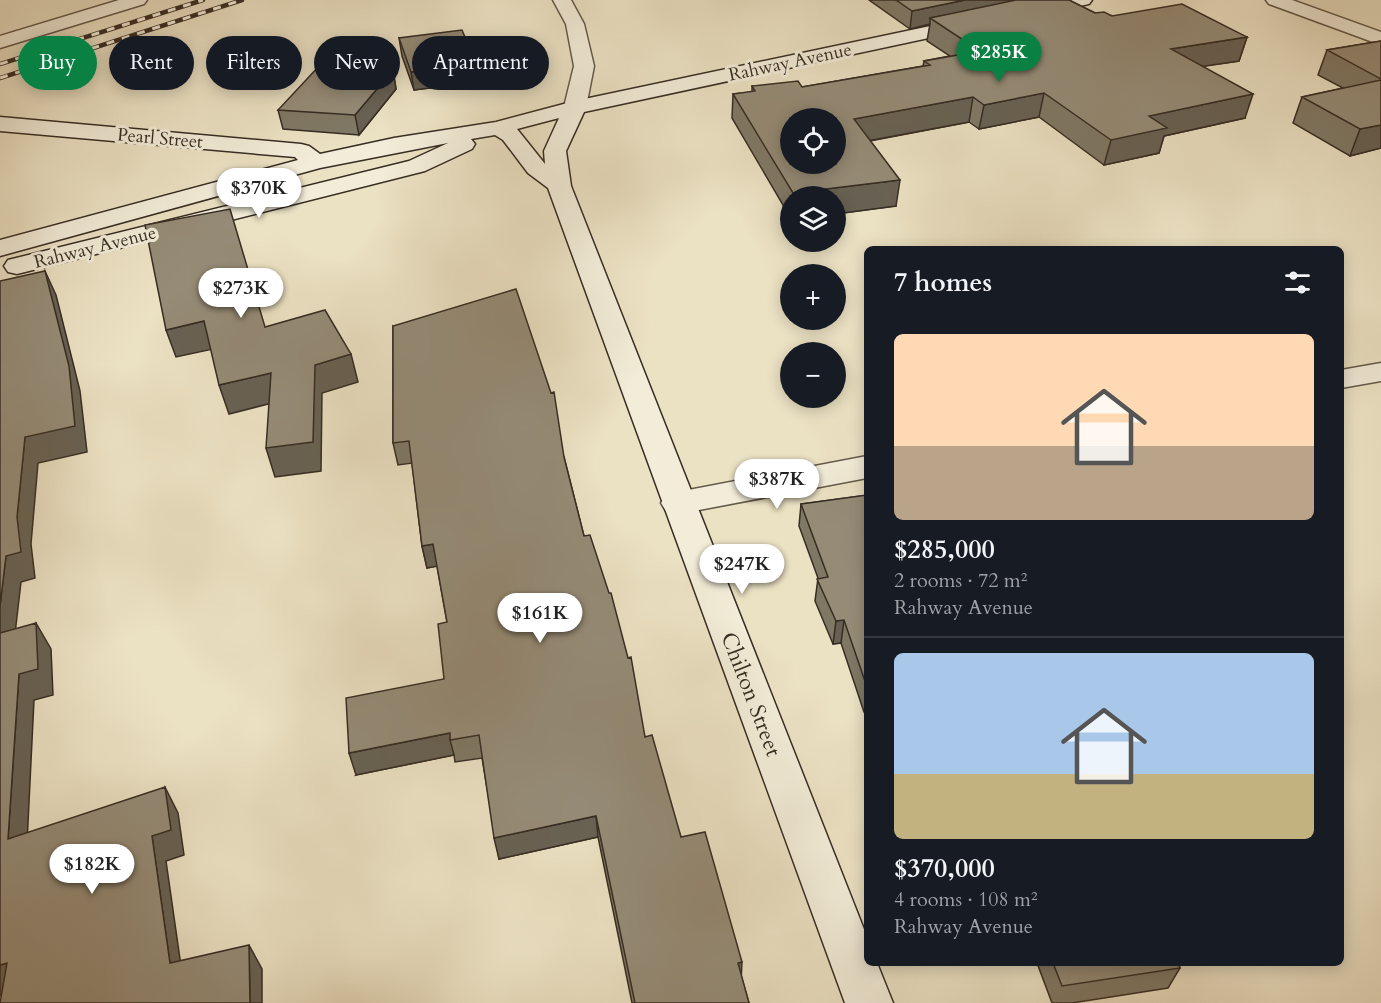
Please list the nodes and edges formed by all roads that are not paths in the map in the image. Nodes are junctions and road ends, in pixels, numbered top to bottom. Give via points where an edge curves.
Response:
1 (138, 0) edge
2 (562, 0) edge
3 (1083, 0) edge
4 (1275, 0) edge
5 (1009, 16) edge
6 (989, 20) edge
7 (1381, 39) edge
8 (0, 42) edge
9 (574, 107) junction
10 (0, 124) edge
11 (498, 128) junction
12 (316, 162) junction
13 (558, 184) junction
14 (144, 235) junction
15 (0, 248) edge
16 (0, 270) edge
17 (1381, 372) edge
18 (1344, 378) edge
19 (864, 468) edge
20 (678, 503) junction
21 (869, 1003) edge

1 - 8 main road
2 - 9 main road, Chilton Street via 574,24 584,66
3 - 5 main road
4 - 7 main road
6 - 9 main road, Rahway Avenue
9 - 11 main road, Rahway Avenue
9 - 13 main road, Chilton Street via 555,151
10 - 12 main road, Pearl Street via 301,151
11 - 12 main road, Rahway Avenue
11 - 13 main road via 511,135 536,168
11 - 14 main road, Rahway Avenue via 417,166
12 - 14 main road via 314,172 301,181
12 - 15 main road, Rahway Avenue
13 - 20 main road, Chilton Street
14 - 16 main road, Rahway Avenue
17 - 18 main road
19 - 20 main road
20 - 21 main road, Chilton Street

